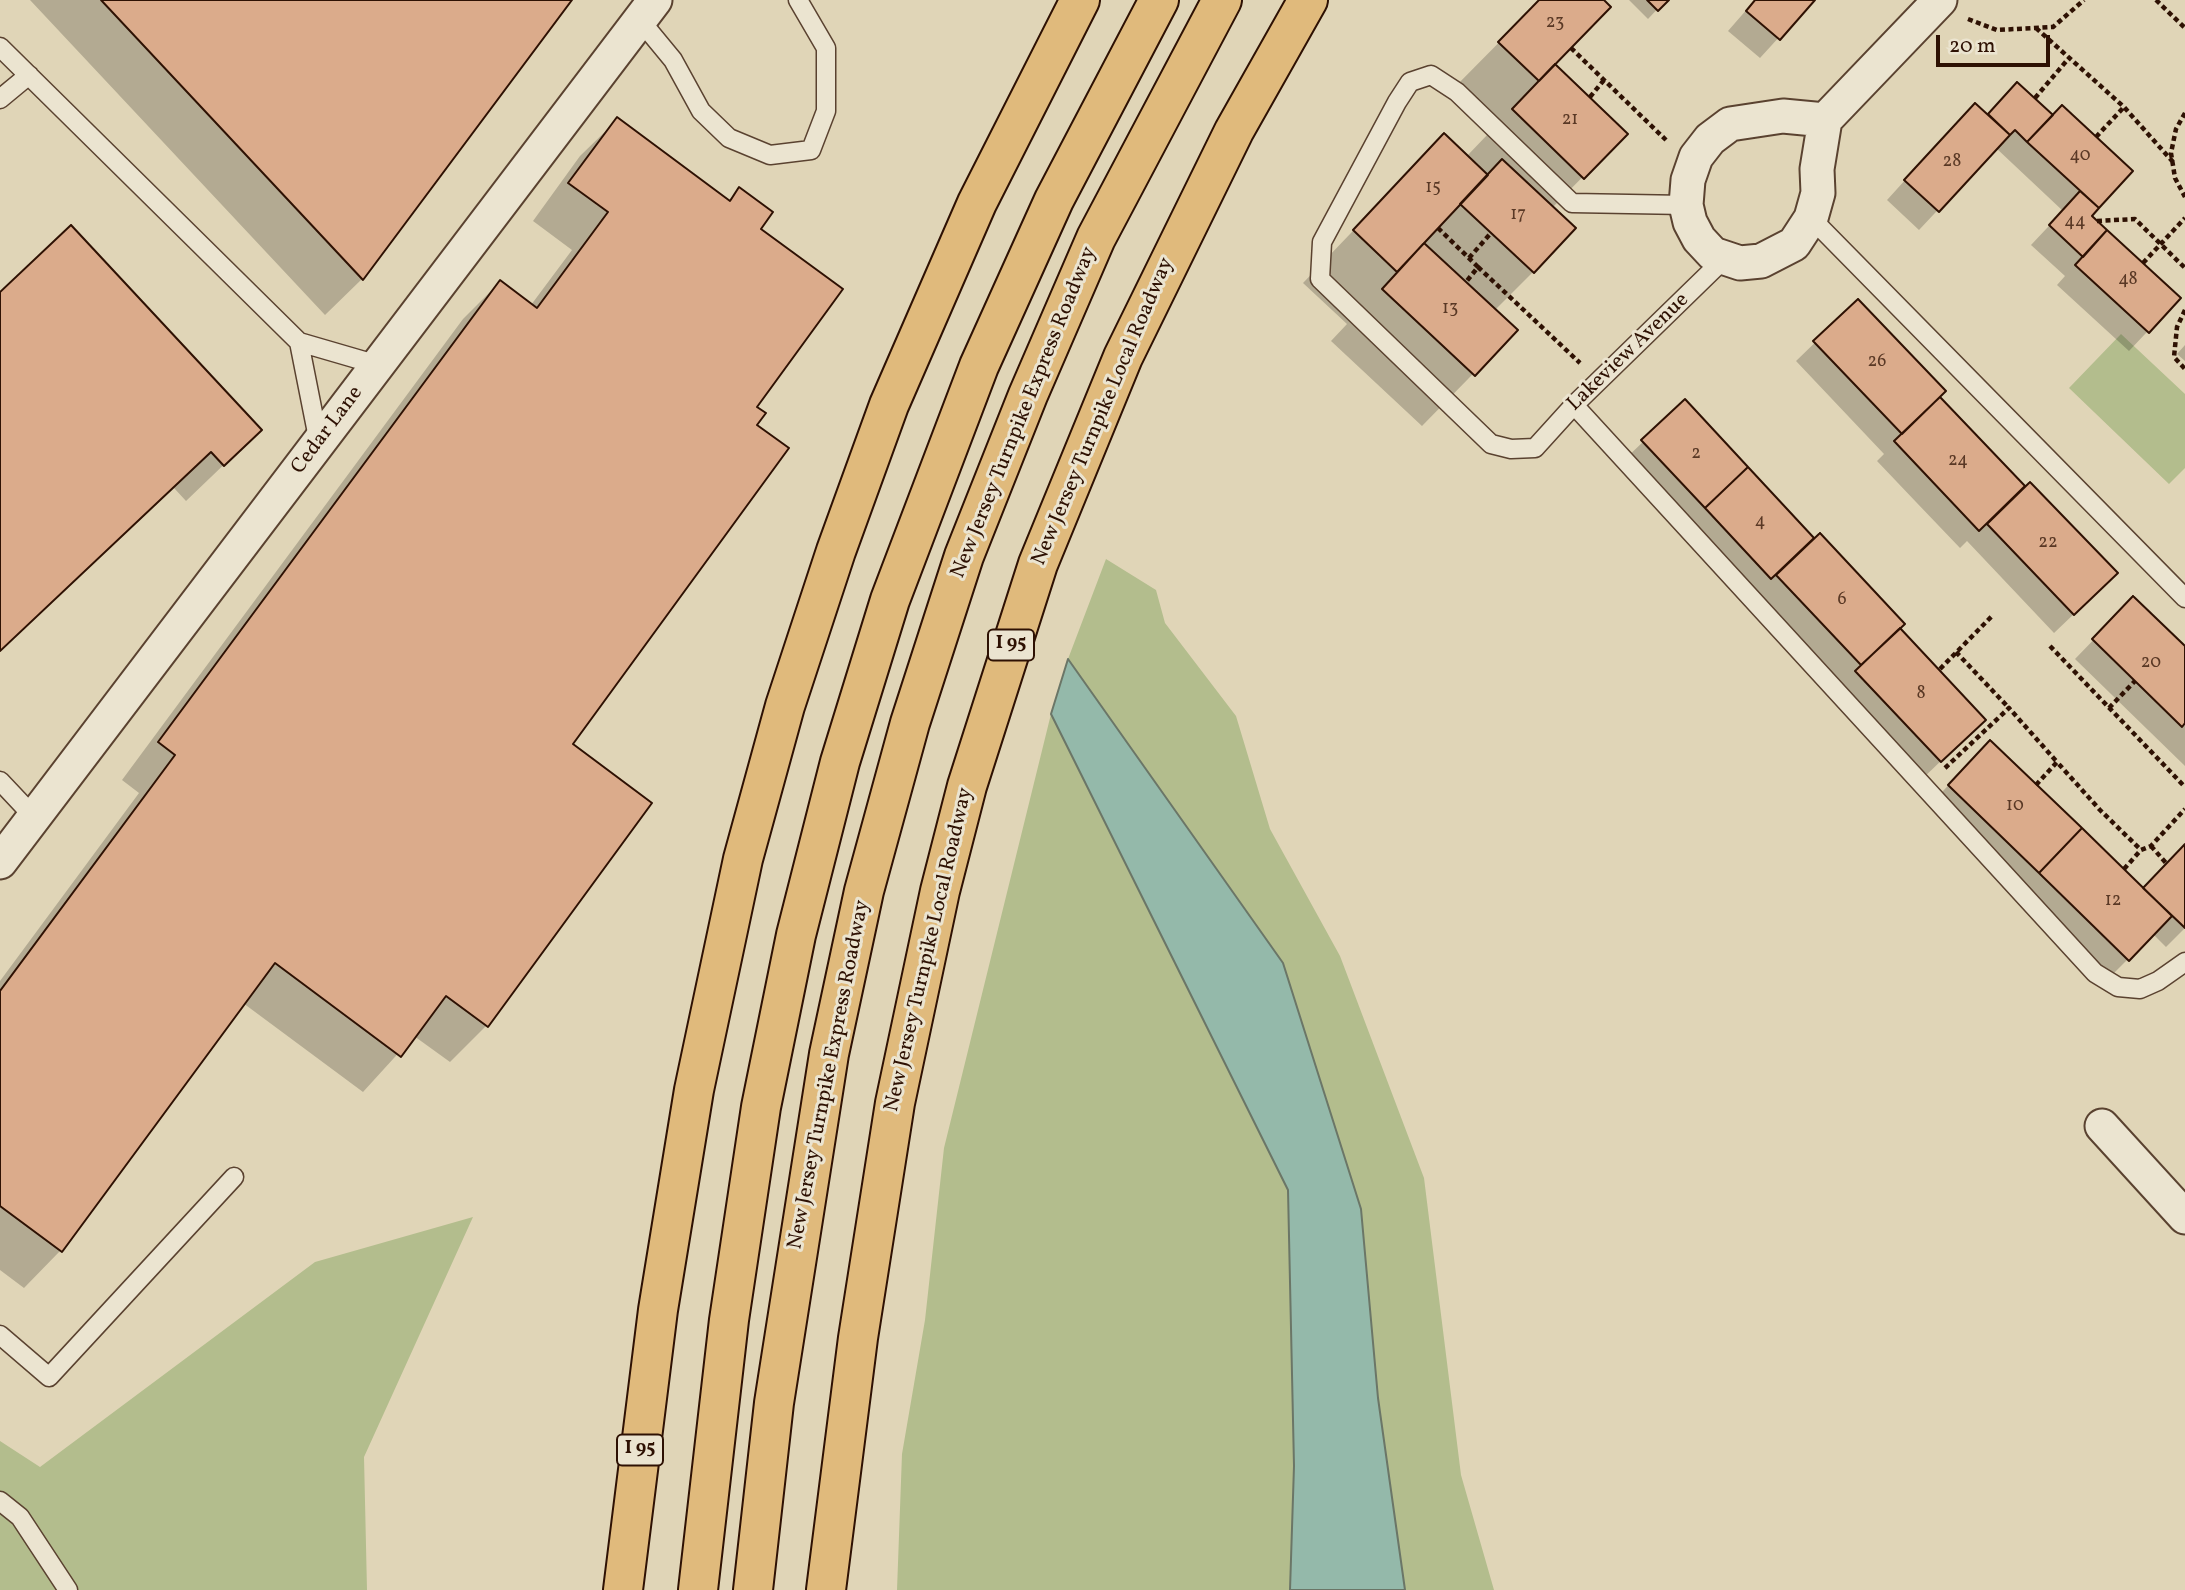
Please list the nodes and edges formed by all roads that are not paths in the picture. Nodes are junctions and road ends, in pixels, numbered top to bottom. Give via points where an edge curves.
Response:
1 (798, 0) edge
2 (1080, 0) edge
3 (1158, 0) edge
4 (1222, 0) edge
5 (1308, 0) edge
6 (1939, 1) edge
7 (648, 10) edge
8 (0, 47) edge
9 (29, 75) junction
10 (0, 99) edge
11 (1825, 120) junction
12 (1686, 205) junction
13 (1811, 218) junction
14 (1724, 259) junction
15 (299, 341) junction
16 (378, 365) junction
17 (1574, 405) junction
18 (318, 443) junction
19 (2185, 598) edge
20 (0, 781) edge
21 (34, 817) junction
22 (0, 862) edge
23 (2185, 962) edge
24 (2102, 1126) dead end
25 (234, 1177) dead end
26 (2185, 1217) edge
27 (0, 1335) edge
28 (0, 1501) edge
29 (68, 1590) edge
30 (623, 1590) edge
31 (698, 1590) edge
32 (753, 1590) edge
33 (826, 1590) edge

1 - 7 lane via 825,48 826,111 811,150 770,155 729,138 701,111
2 - 30 highway, I 95 via 943,277 890,405 810,625 762,785 725,936 678,1177
3 - 31 highway via 1094,118 1018,277 951,435 890,600 841,762 796,935 761,1107 729,1320
4 - 32 highway, New Jersey Turnpike Express Roadway via 1091,249 997,470 937,635 887,802 845,974 816,1131 785,1328
5 - 33 highway, New Jersey Turnpike Local Roadway / I 95 via 1234,131 1123,357 1038,564 967,786 895,1104 858,1338
6 - 11 street
7 - 16 street, Cedar Lane
8 - 9 lane
9 - 10 lane
9 - 15 lane
11 - 12 street via 1783,116 1730,124 1696,157
11 - 13 street
12 - 14 street via 1699,239
12 - 17 lane, Lakeview Avenue via 1572,203 1448,86 1431,75 1410,82 1403,92 1322,242 1320,279 1490,444 1535,448
13 - 14 street via 1794,244 1777,256 1750,262
13 - 19 lane
14 - 17 lane, Lakeview Avenue
15 - 16 lane
15 - 18 lane
16 - 18 street, Cedar Lane
17 - 23 lane via 2095,973 2118,987 2140,989
18 - 21 street, Cedar Lane
20 - 21 lane
21 - 22 street, Cedar Lane
24 - 26 street
25 - 27 lane via 49,1377
28 - 29 lane via 20,1517

